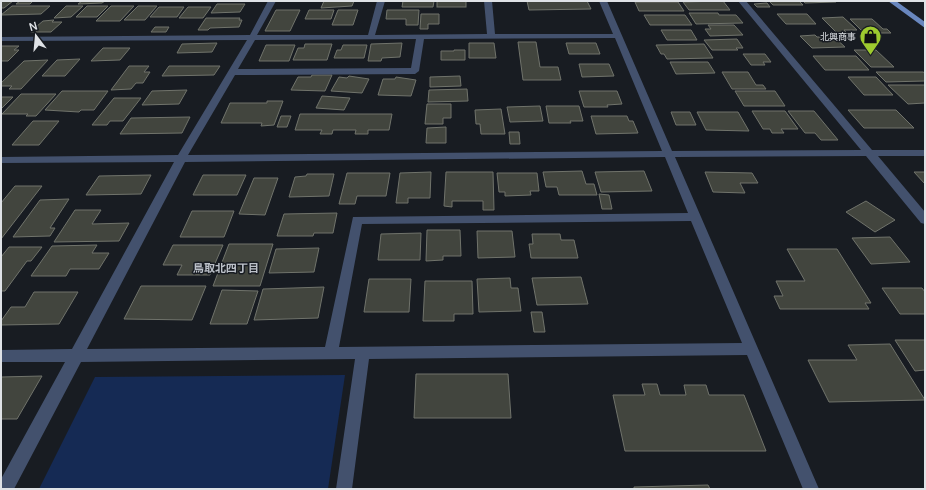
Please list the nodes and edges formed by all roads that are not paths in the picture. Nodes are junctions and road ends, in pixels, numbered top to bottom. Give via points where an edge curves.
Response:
1 (272, 1) edge
2 (381, 1) edge
3 (488, 1) edge
4 (603, 1) edge
5 (742, 1) edge
6 (892, 1) edge
7 (925, 26) edge
8 (619, 36) junction
9 (371, 37) junction
10 (420, 37) junction
11 (252, 38) junction
12 (491, 38) junction
13 (1, 39) edge
14 (232, 72) junction
15 (869, 153) junction
16 (925, 153) edge
17 (669, 154) junction
18 (181, 159) junction
19 (1, 160) edge
20 (694, 217) junction
21 (925, 220) edge
22 (751, 349) junction
23 (331, 353) junction
24 (363, 353) junction
25 (1, 356) edge
26 (75, 356) junction
27 (5, 489) edge
28 (344, 489) edge
29 (811, 489) edge

1 - 11 street
2 - 9 street
3 - 12 street
4 - 8 street
5 - 15 street
6 - 7 main road
8 - 12 street
8 - 17 street
9 - 10 street
9 - 11 street
10 - 12 street
10 - 14 street via 415,71
11 - 13 street
11 - 14 street
14 - 18 street
15 - 16 street
15 - 17 street
15 - 21 street
17 - 18 street
17 - 20 street
18 - 19 street
18 - 26 street
20 - 22 street
20 - 23 street via 358,220
22 - 24 street
22 - 29 street
23 - 24 street
23 - 26 street
24 - 28 street
25 - 26 street
26 - 27 street

